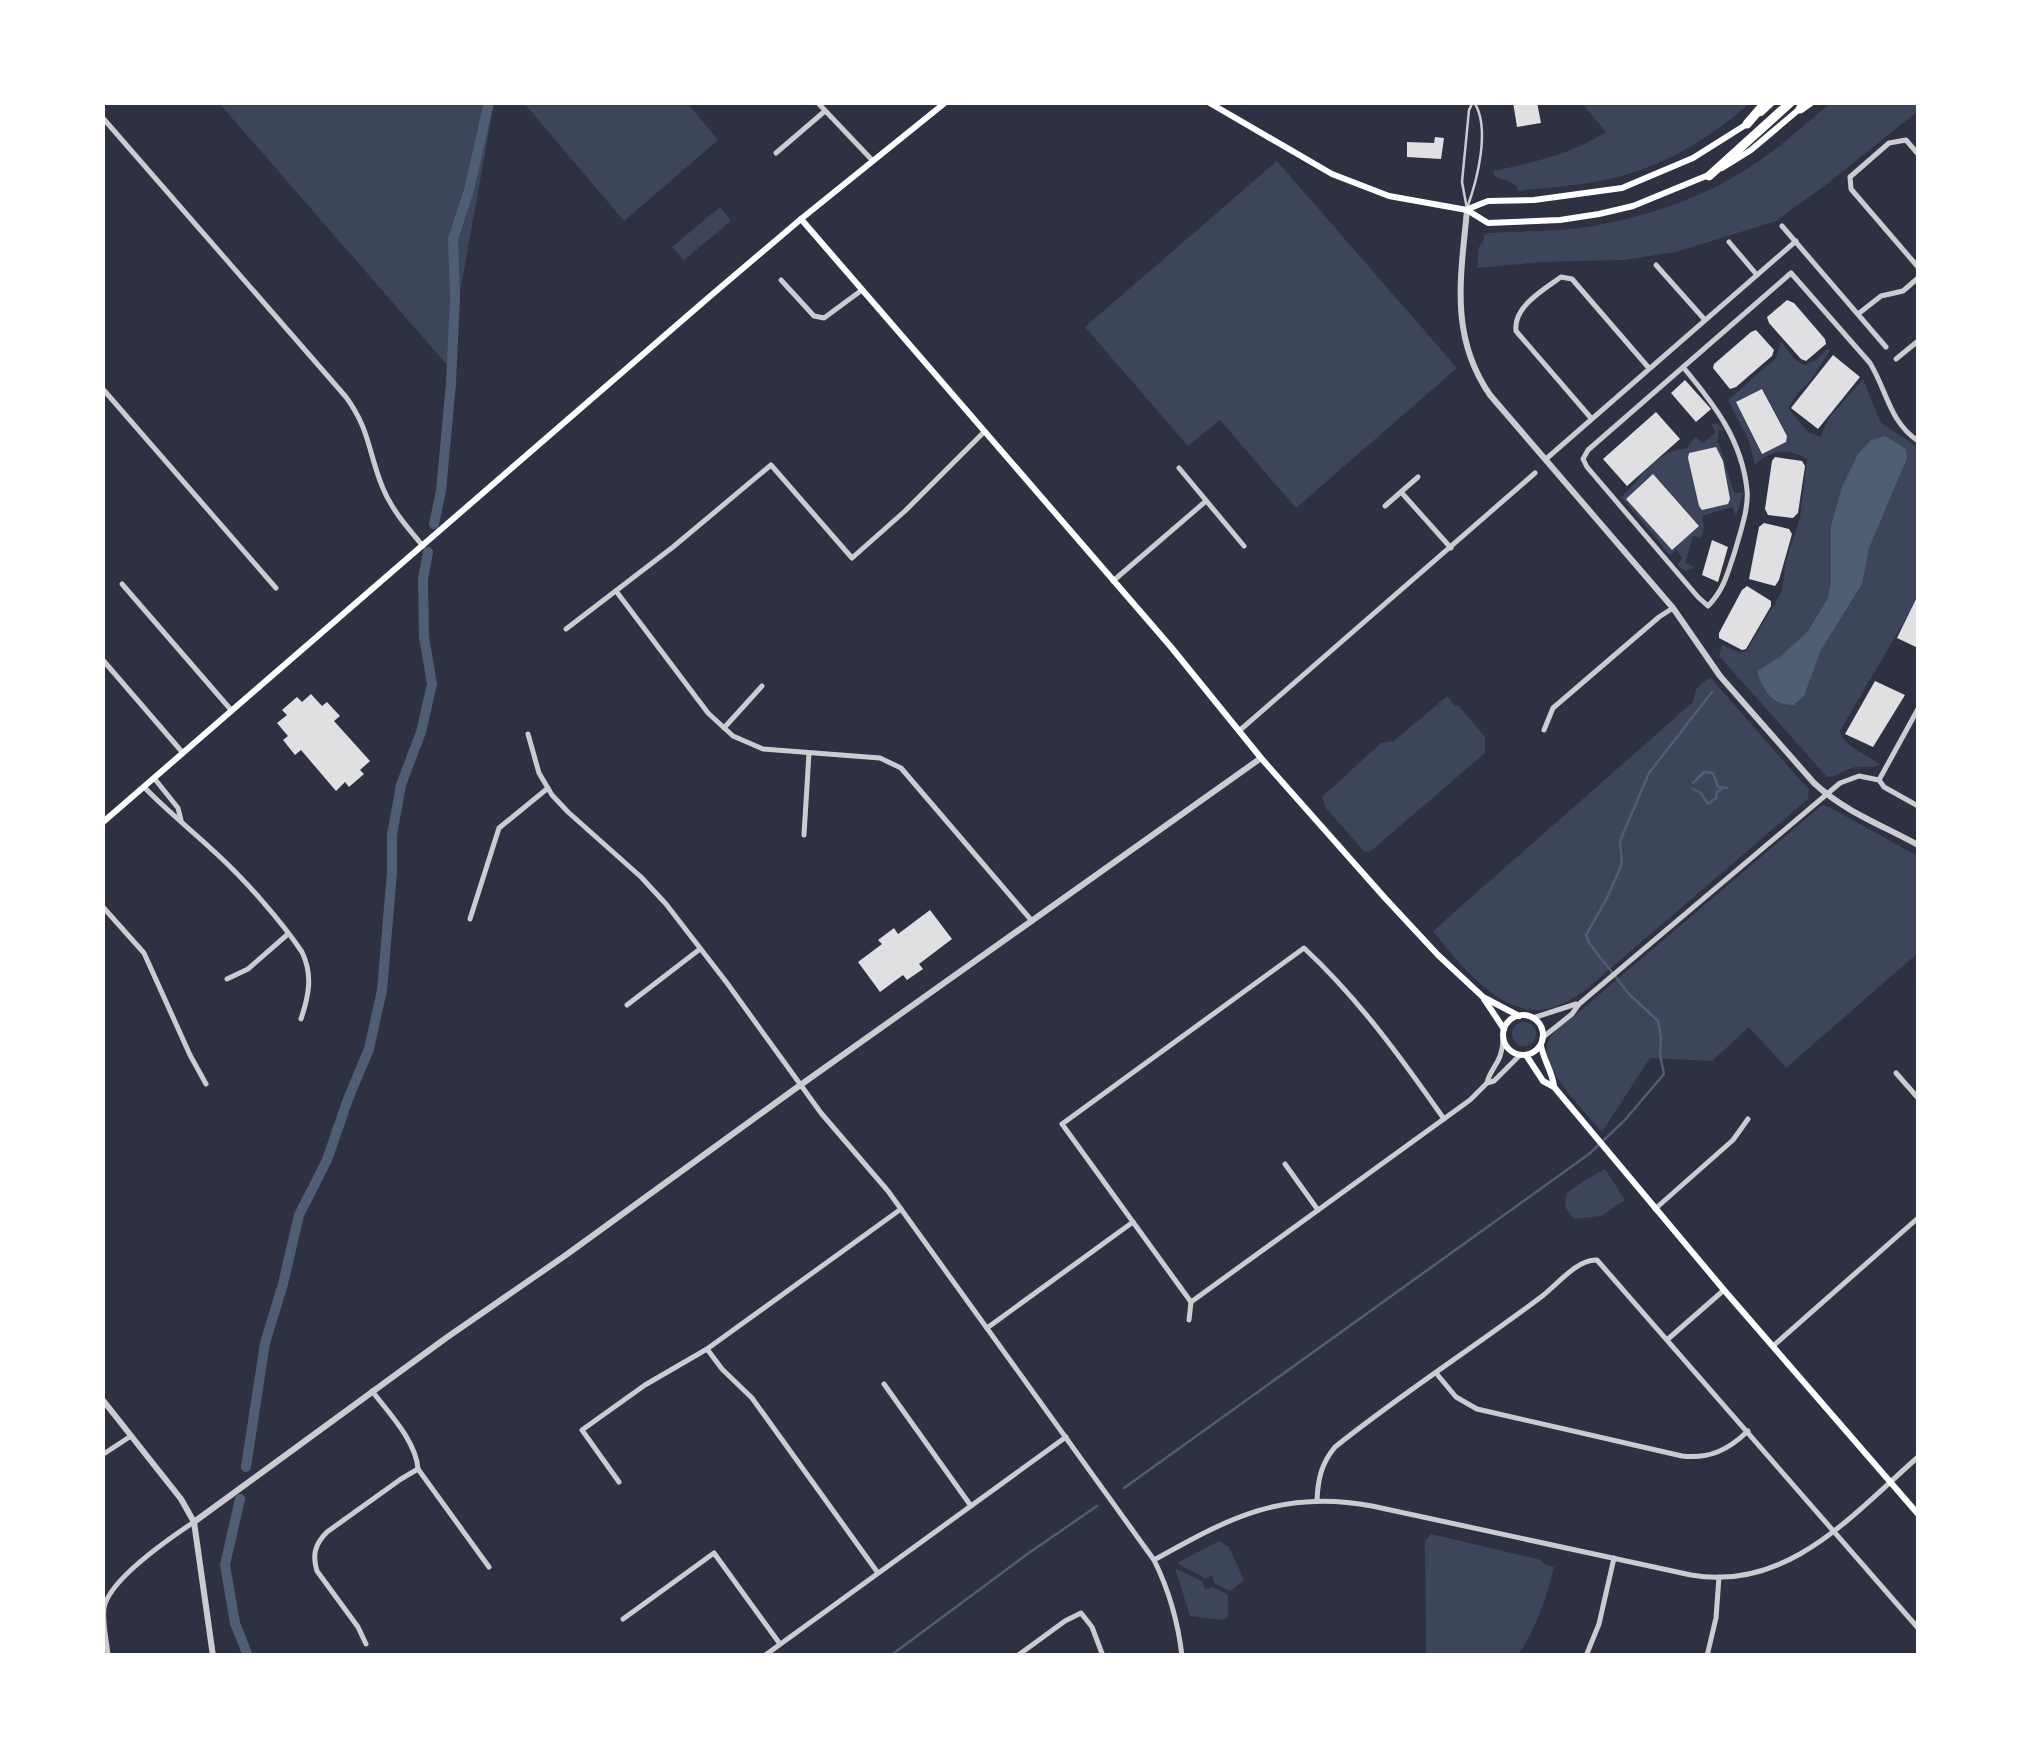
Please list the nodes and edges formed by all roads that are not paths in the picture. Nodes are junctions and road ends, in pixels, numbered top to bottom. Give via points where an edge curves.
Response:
1 (817, 102) edge
2 (1208, 102) edge
3 (1474, 102) edge
4 (1770, 102) edge
5 (944, 103) edge
6 (1802, 104) edge
7 (825, 111) junction
8 (102, 117) edge
9 (1747, 124) joint
10 (776, 153) dead end
11 (1918, 154) edge
12 (873, 161) junction
13 (1709, 176) joint
14 (1467, 210) junction
15 (802, 219) junction
16 (1782, 226) dead end
17 (1728, 242) dead end
18 (1796, 242) junction
19 (1656, 264) dead end
20 (1918, 267) edge
21 (1758, 275) junction
22 (1918, 278) edge
23 (780, 280) dead end
24 (862, 290) junction
25 (1858, 314) junction
26 (1706, 320) junction
27 (1918, 340) edge
28 (1886, 347) dead end
29 (1896, 359) dead end
30 (1683, 367) junction
31 (1649, 368) junction
32 (102, 388) edge
33 (1592, 418) junction
34 (984, 432) junction
35 (1918, 441) edge
36 (1546, 459) junction
37 (1179, 468) dead end
38 (1535, 474) dead end
39 (1418, 477) dead end
40 (1401, 492) junction
41 (1206, 501) junction
42 (1385, 506) dead end
43 (422, 546) junction
44 (1244, 546) dead end
45 (1451, 548) junction
46 (1113, 581) junction
47 (122, 584) dead end
48 (276, 588) dead end
49 (616, 591) junction
50 (1673, 608) junction
51 (566, 629) dead end
52 (102, 659) edge
53 (762, 686) dead end
54 (1918, 709) edge
55 (232, 711) junction
56 (724, 729) junction
57 (1544, 730) dead end
58 (1239, 731) junction
59 (528, 734) dead end
60 (184, 753) junction
61 (809, 753) junction
62 (1262, 758) junction
63 (154, 778) junction
64 (1878, 780) junction
65 (144, 787) junction
66 (548, 788) junction
67 (1825, 794) junction
68 (1918, 806) edge
69 (181, 820) junction
70 (102, 823) edge
71 (804, 835) dead end
72 (1918, 844) edge
73 (102, 906) edge
74 (470, 919) dead end
75 (1032, 921) junction
76 (289, 934) junction
77 (700, 948) junction
78 (226, 979) dead end
79 (1483, 998) junction
80 (1579, 1004) junction
81 (627, 1005) dead end
82 (1519, 1016) junction
83 (1533, 1018) junction
84 (301, 1019) dead end
85 (1504, 1030) junction
86 (1504, 1040) junction
87 (1541, 1041) junction
88 (1523, 1055) junction
89 (1896, 1073) dead end
90 (206, 1084) dead end
91 (1487, 1084) junction
92 (801, 1085) junction
93 (1554, 1087) junction
94 (1918, 1098) edge
95 (1748, 1118) dead end
96 (1444, 1119) junction
97 (1285, 1164) dead end
98 (1655, 1209) junction
99 (901, 1210) junction
100 (1318, 1210) junction
101 (1918, 1218) edge
102 (1133, 1222) junction
103 (1724, 1290) junction
104 (1191, 1302) junction
105 (1188, 1320) dead end
106 (987, 1328) junction
107 (1668, 1339) junction
108 (1773, 1346) junction
109 (707, 1350) junction
110 (1436, 1373) junction
111 (884, 1384) dead end
112 (372, 1391) junction
113 (102, 1399) edge
114 (1748, 1431) junction
115 (131, 1436) junction
116 (1066, 1437) junction
117 (102, 1456) edge
118 (1918, 1457) edge
119 (418, 1469) junction
120 (620, 1482) dead end
121 (1890, 1482) junction
122 (1318, 1500) junction
123 (971, 1506) junction
124 (1918, 1514) edge
125 (194, 1522) junction
126 (1834, 1530) junction
127 (1614, 1558) junction
128 (1154, 1560) junction
129 (489, 1568) dead end
130 (878, 1573) junction
131 (1719, 1577) junction
132 (623, 1618) dead end
133 (1918, 1628) edge
134 (366, 1644) dead end
135 (780, 1644) junction
136 (108, 1656) edge
137 (212, 1656) edge
138 (764, 1656) edge
139 (1017, 1656) edge
140 (1103, 1656) edge
141 (1182, 1656) edge
142 (1586, 1656) edge
143 (1707, 1656) edge

1 - 7 street
2 - 14 main road via 1332,174 1389,196
3 - 14 lane via 1462,182
3 - 14 lane via 1482,120 1477,182
4 - 9 highway
5 - 12 main road
6 - 13 highway
7 - 10 street
7 - 12 street
8 - 43 street via 346,397 366,430 389,500
9 - 14 main road via 1693,158 1622,188
11 - 20 street via 1906,140 1889,143 1850,177 1851,189
12 - 15 main road
13 - 14 main road via 1633,206 1560,220 1488,223
14 - 36 street via 1460,303 1470,356 1490,394
15 - 24 main road
15 - 43 main road
16 - 18 street
17 - 21 street
18 - 21 street
18 - 25 street
19 - 26 street
21 - 26 street
22 - 25 street
23 - 24 street via 814,316 824,318
24 - 34 main road
25 - 28 street
26 - 31 street
27 - 29 street
30 - 30 street via 1583,459 1708,606 1724,585 1748,492 1728,428
30 - 35 street via 1791,273 1870,363 1893,415
31 - 33 street
31 - 33 street via 1572,280 1560,277 1520,311 1516,331
32 - 48 street
33 - 36 street
34 - 46 main road
34 - 49 street via 852,558 771,465
36 - 50 street
37 - 41 street
38 - 45 street
39 - 40 street
40 - 42 street
40 - 45 street
41 - 44 street
41 - 46 street
43 - 55 main road
45 - 58 street
46 - 58 main road
47 - 55 street
49 - 51 street
49 - 56 street
50 - 57 street via 1554,708
50 - 67 street via 1720,676
52 - 60 street
53 - 56 street
54 - 64 street
55 - 60 main road
56 - 61 street via 753,746
58 - 62 main road
59 - 66 street
60 - 63 main road
61 - 71 street
61 - 75 street via 880,758 901,768
62 - 75 street
62 - 79 main road
63 - 65 main road
63 - 69 street
64 - 67 street via 1852,778
64 - 68 street
65 - 69 street
65 - 70 main road
66 - 74 street via 500,828
66 - 77 street via 641,877
67 - 72 street
67 - 80 street
69 - 76 street
73 - 90 street via 144,953
75 - 92 street
76 - 78 street
76 - 84 street via 309,971
77 - 81 street
77 - 92 street
79 - 82 main road
79 - 85 main road
80 - 83 street
80 - 87 street
82 - 83 main road
82 - 85 main road
83 - 87 main road
85 - 86 main road
86 - 88 main road
86 - 91 street
87 - 88 main road
87 - 93 main road
88 - 91 street
88 - 93 main road
89 - 94 street
91 - 96 street
92 - 99 street
92 - 112 street
93 - 98 main road
95 - 98 street via 1734,1140
96 - 100 street
96 - 102 street via 1384,1036 1304,948 1062,1124
97 - 100 street
98 - 103 main road
99 - 106 street
99 - 109 street
100 - 104 street
101 - 108 street
102 - 104 street
102 - 106 street
103 - 107 street
103 - 108 main road
104 - 105 street
106 - 116 street
107 - 110 street via 1602,1262 1591,1259
107 - 114 street
108 - 121 main road
109 - 120 street via 582,1430
109 - 130 street via 752,1398
110 - 114 street via 1477,1409 1682,1456 1720,1452
110 - 122 street via 1335,1447 1318,1476
111 - 123 street
112 - 119 street via 405,1437
112 - 125 street
113 - 115 street
114 - 126 street
115 - 117 street
115 - 125 street
116 - 123 street
116 - 128 street
118 - 121 street
119 - 129 street
119 - 134 street via 327,1532 315,1550 320,1576
121 - 124 main road
121 - 126 street
122 - 127 street
122 - 128 street via 1228,1520
123 - 130 street
125 - 136 street via 112,1589 104,1612
125 - 137 street
126 - 131 street via 1780,1566
126 - 133 street
127 - 131 street
127 - 142 street
128 - 141 street via 1171,1600
130 - 135 street
131 - 143 street
132 - 135 street via 714,1552
135 - 138 street
139 - 140 street via 1081,1613

